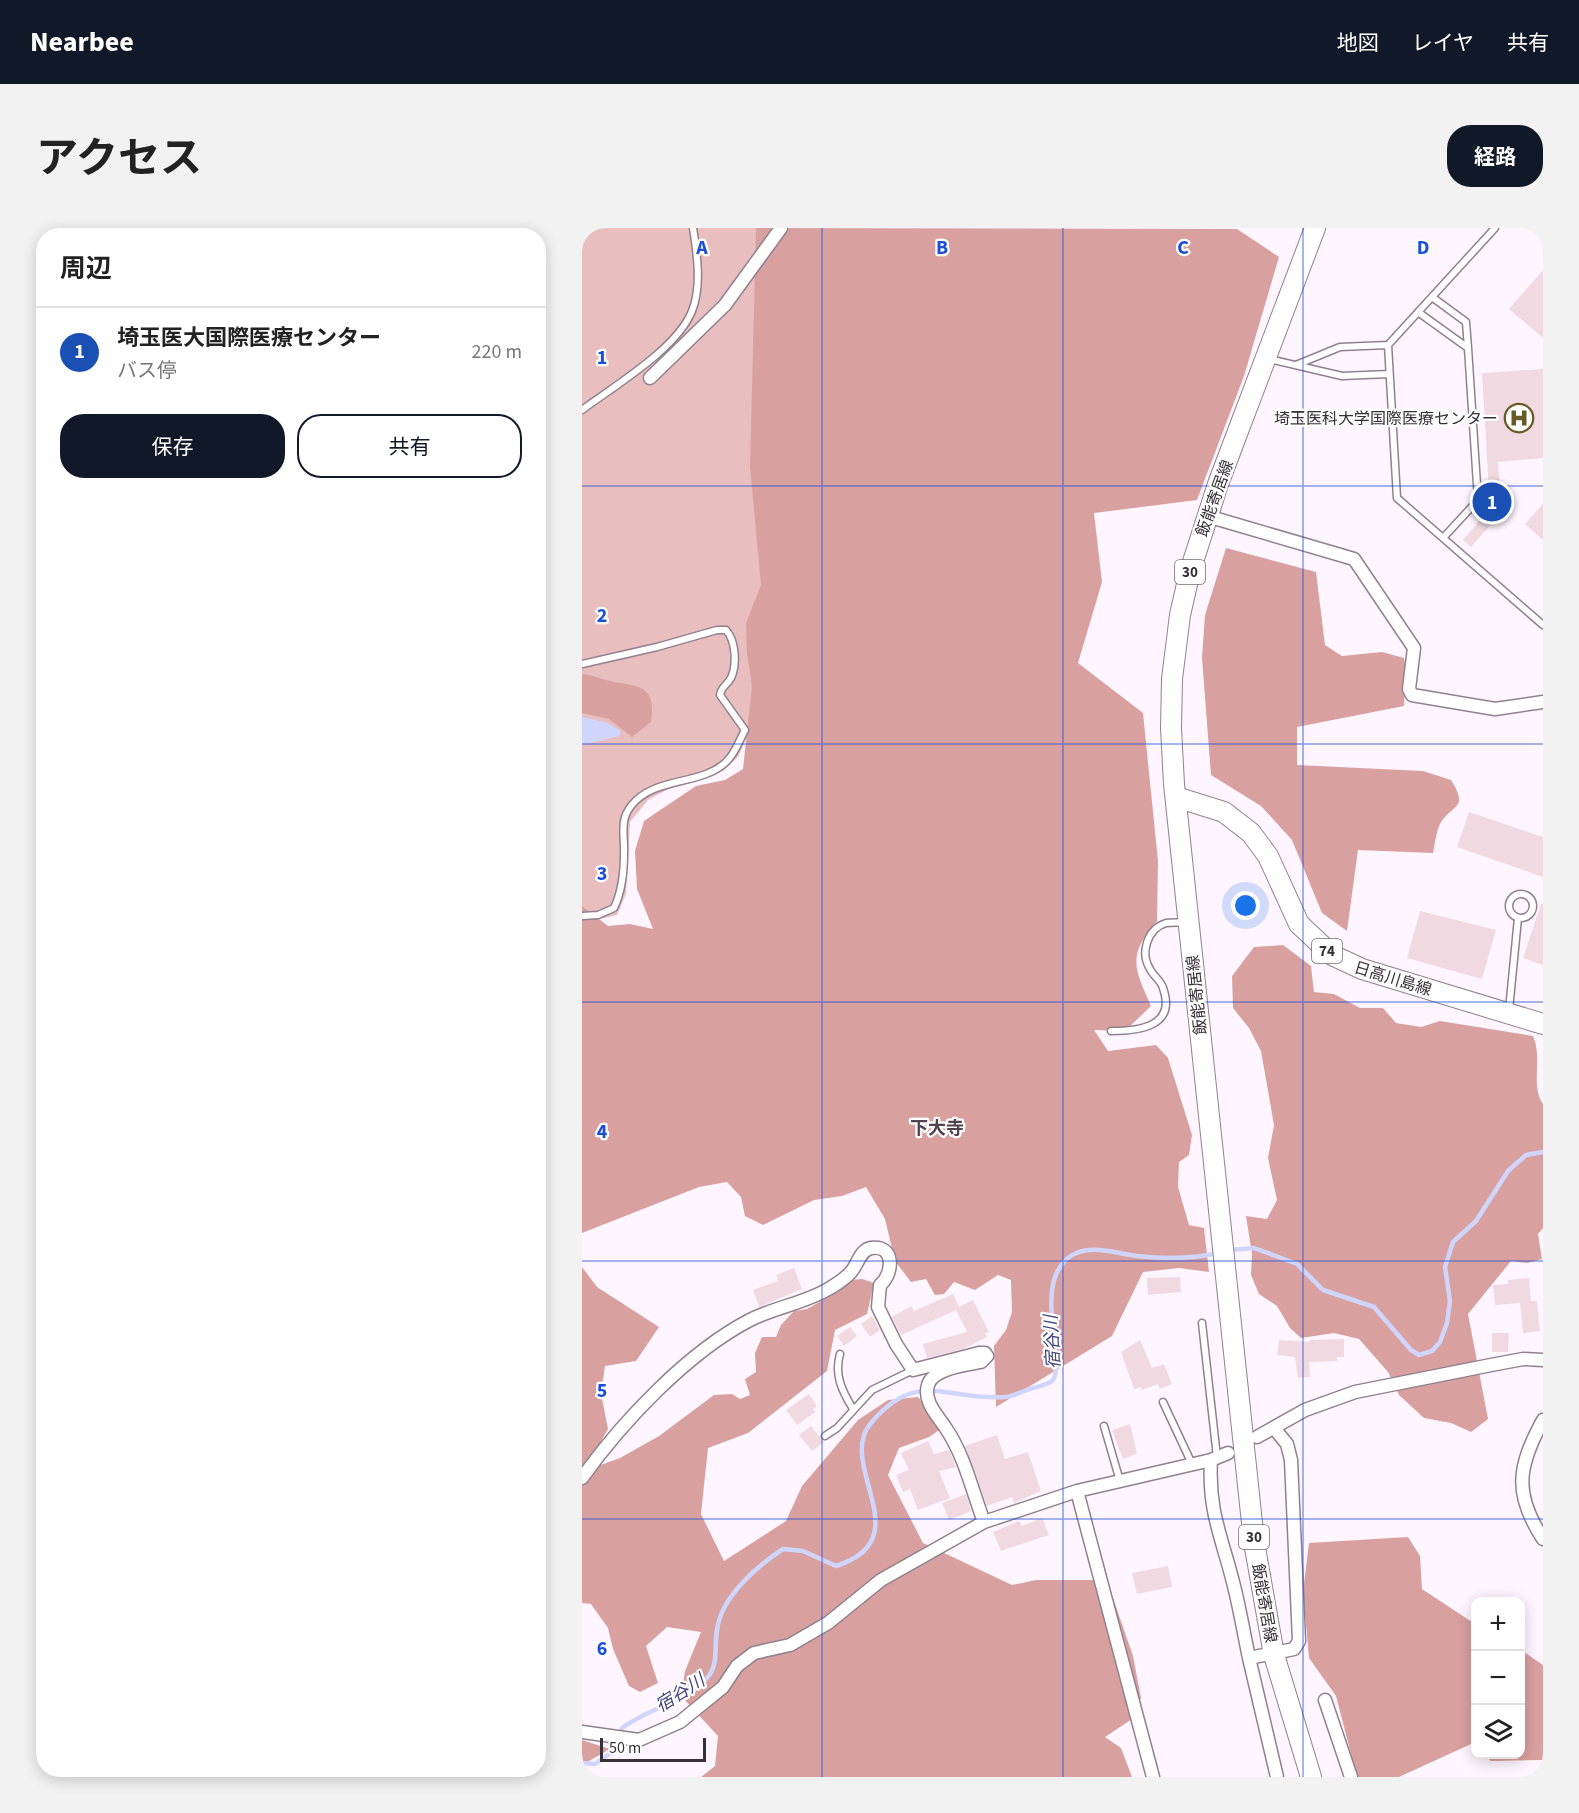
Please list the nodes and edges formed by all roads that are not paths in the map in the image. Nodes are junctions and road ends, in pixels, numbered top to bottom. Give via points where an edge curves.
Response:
1 (693, 228) edge
2 (781, 228) edge
3 (1315, 228) edge
4 (1495, 228) edge
5 (1432, 297) junction
6 (1418, 312) junction
7 (1388, 345) junction
8 (1468, 348) junction
9 (1267, 359) junction
10 (1294, 365) junction
11 (1389, 374) junction
12 (650, 378) dead end
13 (582, 410) edge
14 (1207, 516) junction
15 (1443, 538) junction
16 (1543, 625) edge
17 (582, 664) edge
18 (1543, 702) edge
19 (1176, 797) junction
20 (582, 916) edge
21 (1518, 918) junction
22 (1188, 922) junction
23 (1509, 1013) junction
24 (1543, 1024) edge
25 (1111, 1031) dead end
26 (1202, 1323) dead end
27 (840, 1354) dead end
28 (1543, 1360) edge
29 (913, 1370) junction
30 (1163, 1402) dead end
31 (853, 1409) junction
32 (1543, 1420) edge
33 (1104, 1426) dead end
34 (1274, 1428) junction
35 (825, 1436) dead end
36 (1257, 1437) dead end
37 (1218, 1456) junction
38 (1192, 1464) junction
39 (582, 1478) edge
40 (1120, 1481) junction
41 (1077, 1491) junction
42 (984, 1522) junction
43 (1543, 1539) edge
44 (1274, 1655) junction
45 (1249, 1658) junction
46 (1325, 1700) dead end
47 (582, 1732) edge
48 (1153, 1777) edge
49 (1276, 1777) edge
50 (1311, 1777) edge
51 (1351, 1777) edge

1 - 13 lane via 697,291 692,312 643,368
2 - 12 street via 725,305
3 - 9 main road, 飯能寄居線 / 30
4 - 5 lane
5 - 6 lane
5 - 8 lane via 1466,322
6 - 7 lane
6 - 8 lane
7 - 10 lane via 1340,348
7 - 11 lane
8 - 15 lane via 1478,500
9 - 10 lane
9 - 14 main road, 飯能寄居線 / 30
10 - 11 lane via 1342,376
11 - 15 lane via 1397,498
14 - 18 street via 1354,559 1414,648 1409,689 1412,695 1495,710
14 - 19 main road, 飯能寄居線 / 30 via 1185,593 1174,655 1171,728
15 - 16 lane
17 - 20 lane via 726,630 735,647 731,677 720,695 745,730 721,766 671,782 632,804 622,820 623,875 614,908
19 - 22 main road, 飯能寄居線 / 30
19 - 23 main road, 日高川島線 / 74 via 1224,812 1251,833 1275,868 1299,924 1332,955 1362,969
21 - 21 lane via 1509,910 1508,903 1516,894 1524,893 1531,898 1532,911
21 - 23 lane
22 - 25 lane via 1166,923 1149,938 1145,949 1150,971 1163,986 1165,997 1160,1017 1146,1029
22 - 44 main road, 飯能寄居線 / 30 via 1254,1542
23 - 24 main road, 日高川島線 / 74
26 - 37 lane
27 - 31 lane via 838,1380
28 - 34 street via 1523,1359 1355,1392 1305,1410
29 - 31 lane via 872,1390
29 - 39 street via 878,1307 880,1286 891,1270 890,1258 884,1250 869,1248 842,1281 825,1292 752,1319 692,1357 603,1448
29 - 42 street via 978,1353 987,1356 981,1362 934,1376 928,1384 927,1396 955,1443
30 - 38 lane
31 - 35 lane
32 - 43 street via 1524,1458 1520,1480 1525,1503
33 - 40 lane
34 - 36 street
34 - 44 street via 1287,1444 1291,1460 1299,1641 1294,1649
37 - 38 street
37 - 45 street via 1209,1487 1213,1515 1234,1586
38 - 40 street
40 - 41 street
41 - 42 street
41 - 48 street
42 - 47 street via 881,1580 818,1629 790,1645 754,1653 737,1666 723,1687 680,1722 639,1740
44 - 45 street
44 - 50 main road, 飯能寄居線 / 30
45 - 49 street
46 - 51 street

